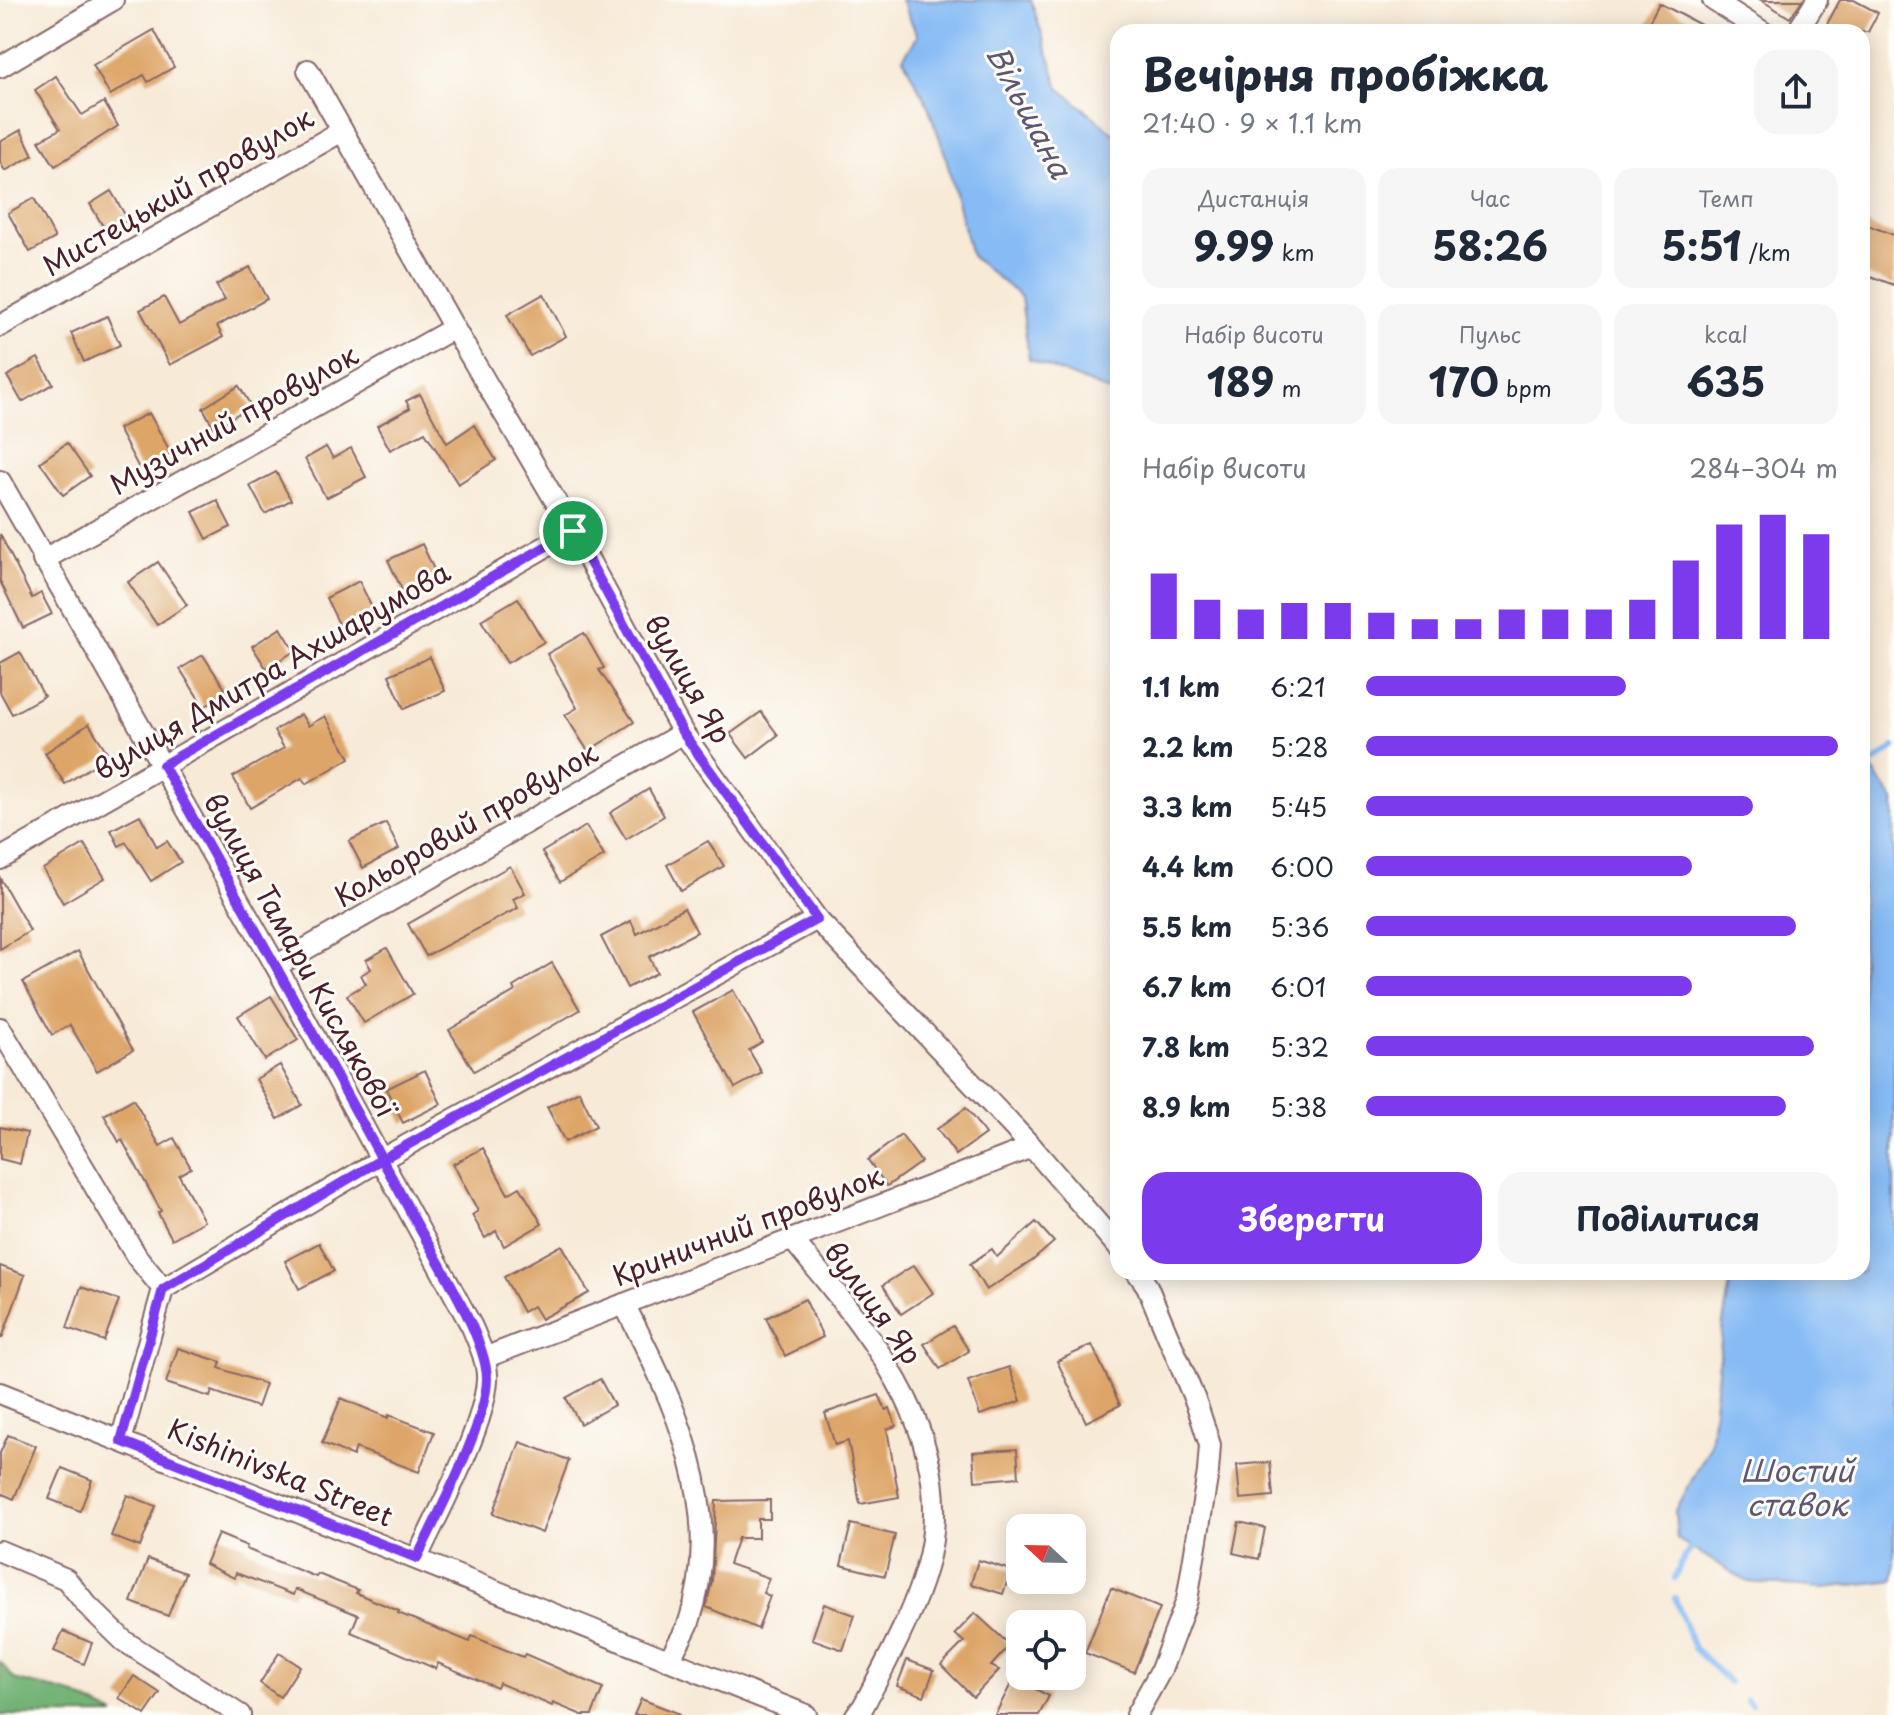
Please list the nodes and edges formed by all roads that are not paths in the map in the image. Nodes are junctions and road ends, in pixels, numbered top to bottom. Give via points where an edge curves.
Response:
1 (113, 0) edge
2 (1713, 0) edge
3 (1817, 0) edge
4 (1750, 24) edge
5 (1802, 24) edge
6 (0, 67) edge
7 (308, 70) dead end
8 (342, 131) junction
9 (0, 326) edge
10 (454, 328) junction
11 (0, 481) edge
12 (573, 531) junction
13 (43, 560) junction
14 (683, 733) junction
15 (163, 765) junction
16 (0, 859) edge
17 (817, 919) junction
18 (276, 966) junction
19 (0, 1028) edge
20 (1032, 1147) junction
21 (382, 1159) junction
22 (1110, 1238) edge
23 (792, 1239) junction
24 (1142, 1280) edge
25 (163, 1289) junction
26 (624, 1304) junction
27 (484, 1358) junction
28 (0, 1393) edge
29 (121, 1441) junction
30 (0, 1551) edge
31 (417, 1558) junction
32 (669, 1660) junction
33 (240, 1715) edge
34 (806, 1715) edge
35 (856, 1715) edge
36 (1136, 1715) edge

1 - 6 street
2 - 4 street
3 - 5 street
7 - 8 street, вулиця Яр
8 - 9 street, Мистецький провулок
8 - 10 street, вулиця Яр
10 - 12 street, вулиця Яр
10 - 13 street, Музичний провулок
11 - 13 street, вулиця Тамари Кислякової
12 - 14 street, вулиця Яр
12 - 15 street, вулиця Дмитра Ахшарумова
13 - 15 street, вулиця Тамари Кислякової
14 - 17 street, вулиця Яр
14 - 18 street, Кольоровий провулок
15 - 16 street, вулиця Дмитра Ахшарумова
15 - 18 street, вулиця Тамари Кислякової
17 - 20 street, вулиця Яр
17 - 21 street
18 - 21 street, вулиця Тамари Кислякової
19 - 25 street via 137,1257
20 - 22 street, вулиця Яр
20 - 23 street, Криничний провулок
21 - 25 street
21 - 27 street, вулиця Тамари Кислякової
23 - 26 street, Криничний провулок
23 - 35 street, вулиця Яр via 844,1300 891,1371 918,1423 934,1496 934,1531 910,1613
24 - 36 street via 1210,1445 1187,1600 1161,1670
25 - 29 street
26 - 27 street, Криничний провулок
26 - 32 street via 677,1418 703,1519 694,1600
27 - 31 street, вулиця Тамари Кислякової via 487,1380 479,1415
28 - 29 street, Kishinivska Street
29 - 31 street, Kishinivska Street
30 - 33 street via 66,1579 124,1641
31 - 32 street, Kishinivska Street
32 - 34 street, Kishinivska Street

